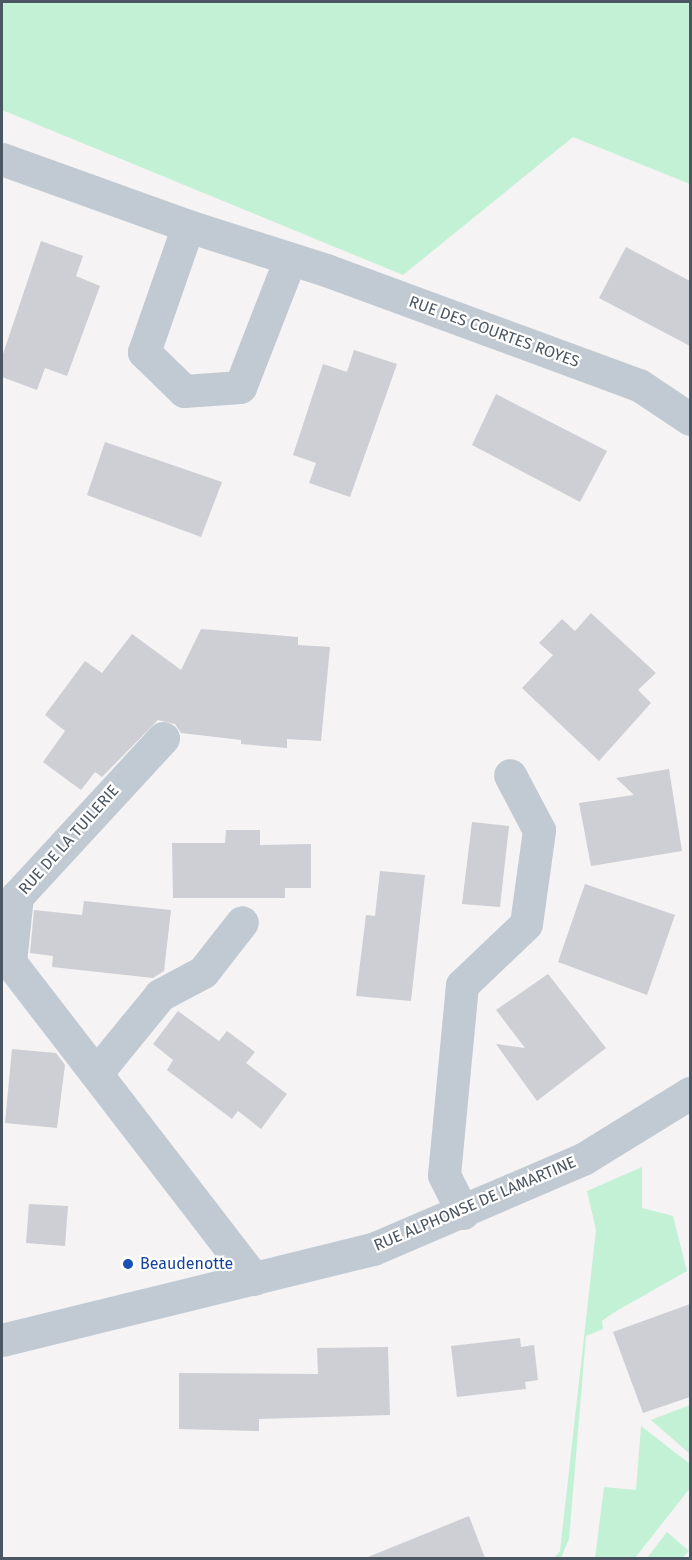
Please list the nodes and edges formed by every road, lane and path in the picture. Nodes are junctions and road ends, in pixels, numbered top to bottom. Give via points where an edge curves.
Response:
1 (2, 159) edge
2 (188, 226) junction
3 (290, 259) junction
4 (690, 419) edge
5 (163, 738) dead end
6 (510, 775) dead end
7 (242, 922) dead end
8 (98, 1071) junction
9 (687, 1103) edge
10 (463, 1214) junction
11 (254, 1279) junction
12 (2, 1340) edge

1 - 2 street, RUE DES COURTES ROYES
2 - 3 street, RUE DES COURTES ROYES
2 - 3 street via 144,352 184,391 240,387
3 - 4 street, RUE DES COURTES ROYES via 639,385
5 - 8 street, RUE DE LA TUILERIE via 17,896 10,962
6 - 10 street via 538,830 526,924 462,985 444,1175
7 - 8 street via 203,972 160,995
8 - 11 street, RUE DE LA TUILERIE
9 - 10 street, RUE ALPHONSE DE LAMARTINE via 583,1159
10 - 11 street, RUE ALPHONSE DE LAMARTINE via 373,1249
11 - 12 street, RUE ALPHONSE DE LAMARTINE

